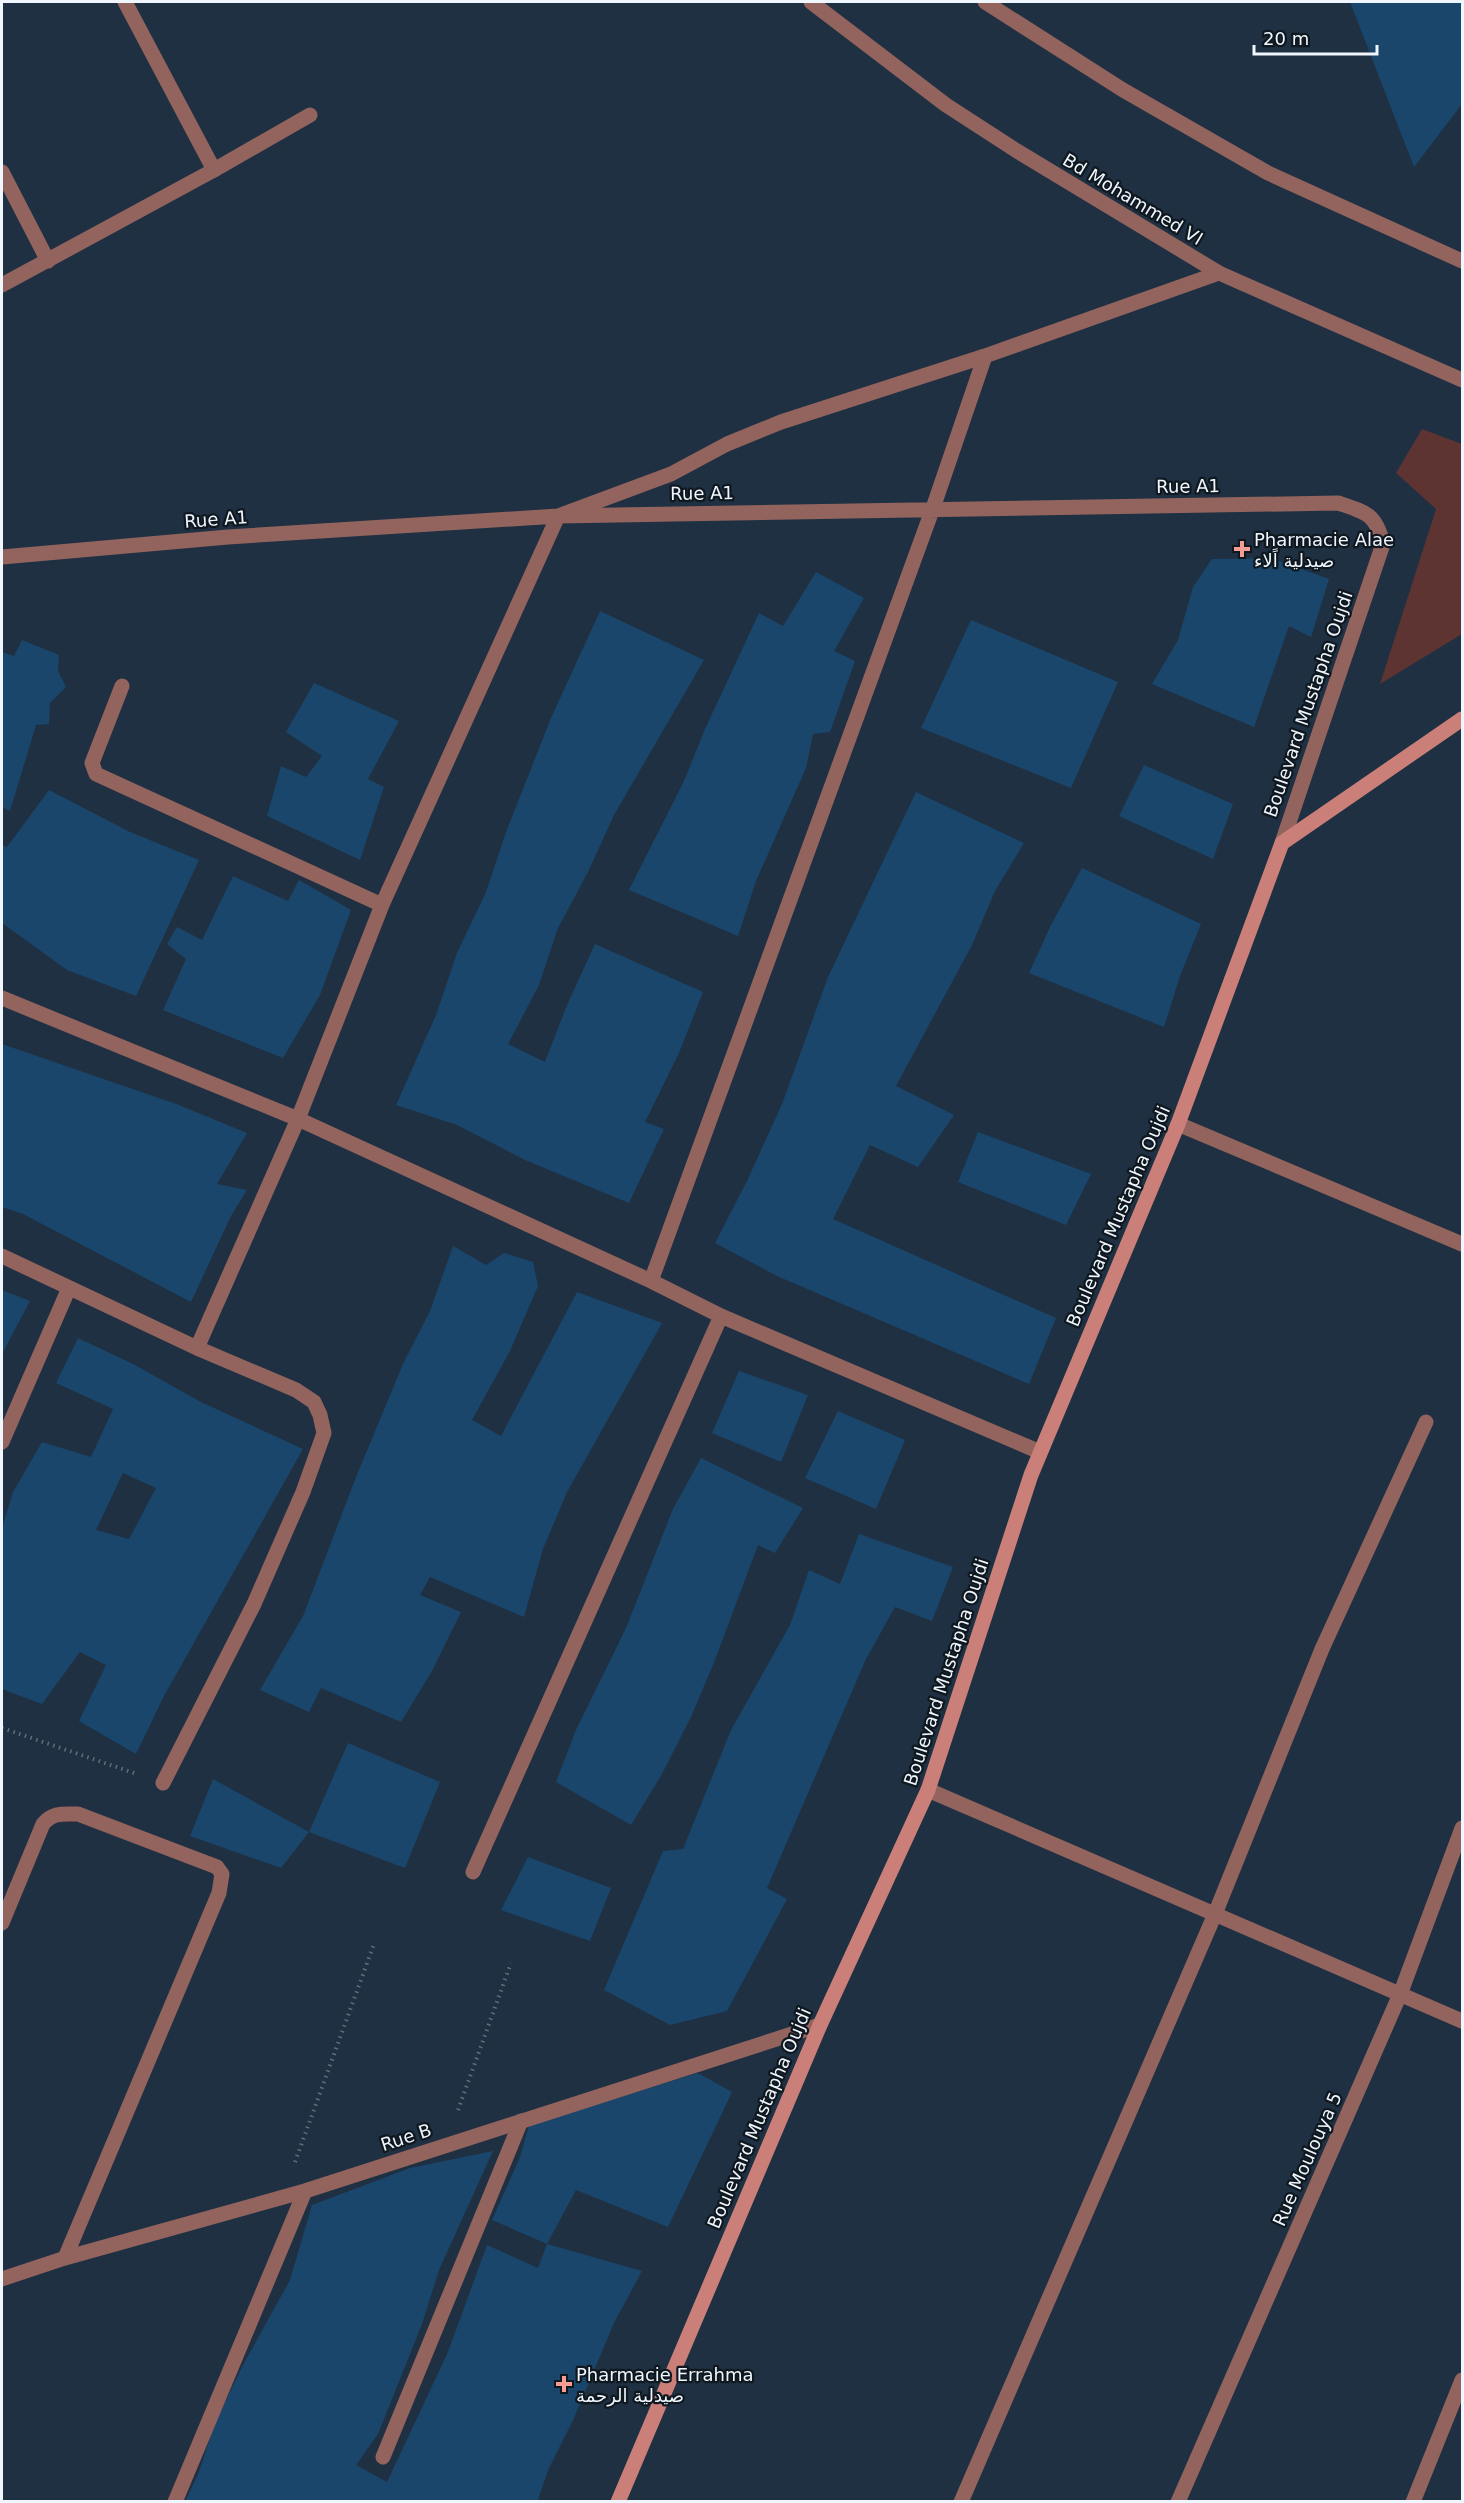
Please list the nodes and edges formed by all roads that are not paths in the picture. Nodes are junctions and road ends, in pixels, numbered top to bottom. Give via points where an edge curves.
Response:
1 (125, 2) edge
2 (811, 2) edge
3 (985, 2) edge
4 (310, 115) dead end
5 (214, 170) junction
6 (2, 172) edge
7 (48, 261) junction
8 (1462, 261) edge
9 (1219, 273) junction
10 (2, 285) edge
11 (985, 356) junction
12 (1462, 380) edge
13 (933, 508) junction
14 (558, 516) junction
15 (1383, 544) joint
16 (2, 557) edge
17 (122, 686) dead end
18 (1462, 719) edge
19 (1282, 843) junction
20 (382, 905) junction
21 (2, 998) edge
22 (298, 1119) junction
23 (1178, 1124) junction
24 (1462, 1244) edge
25 (2, 1256) edge
26 (651, 1281) junction
27 (69, 1288) junction
28 (721, 1316) junction
29 (197, 1348) junction
30 (7, 1415) edge
31 (1426, 1422) dead end
32 (2, 1442) edge
33 (1040, 1452) junction
34 (163, 1783) road end
35 (928, 1790) junction
36 (1462, 1828) edge
37 (473, 1872) dead end
38 (1215, 1914) junction
39 (2, 1923) edge
40 (1401, 1992) junction
41 (1462, 2021) edge
42 (820, 2025) junction
43 (521, 2121) junction
44 (305, 2191) junction
45 (65, 2258) junction
46 (2, 2279) edge
47 (1462, 2380) edge
48 (382, 2457) dead end
49 (175, 2502) edge
50 (618, 2502) edge
51 (961, 2502) edge
52 (1178, 2502) edge
53 (1413, 2502) edge

1 - 5 street
2 - 9 street, Bd Mohammed VI via 946,105
3 - 8 street via 1123,90 1268,173
4 - 5 street
5 - 7 street
6 - 7 street
7 - 10 street
9 - 11 street
9 - 12 street, Bd Mohammed VI
11 - 13 street
11 - 14 street via 781,422 671,474
13 - 14 street, Rue A1
13 - 15 street, Rue A1 via 1338,503 1374,519
13 - 26 street
14 - 16 street, Rue A1 via 228,537
14 - 20 street
15 - 19 street, Boulevard Mustapha Oujdi
17 - 20 street via 92,762 96,774
18 - 19 main road, Boulevard Mustapha Oujdi
19 - 23 main road, Boulevard Mustapha Oujdi
20 - 22 street
21 - 22 street
22 - 26 street
22 - 29 street
23 - 24 street
23 - 33 main road, Boulevard Mustapha Oujdi
25 - 27 street
26 - 28 street
27 - 29 street
27 - 30 street
28 - 33 street
28 - 37 street
29 - 34 street via 314,1401 324,1433 254,1604
30 - 32 street
31 - 38 street via 1322,1649
33 - 35 main road, Boulevard Mustapha Oujdi
35 - 38 street
35 - 42 main road, Boulevard Mustapha Oujdi
36 - 40 street, Rue Moulouya 5
38 - 40 street
38 - 51 street
39 - 45 street via 43,1824 56,1814 78,1814 217,1867 222,1874 219,1893
40 - 41 street
40 - 52 street, Rue Moulouya 5
42 - 43 street, Rue B
42 - 50 main road, Boulevard Mustapha Oujdi
43 - 44 street, Rue B
43 - 48 street
44 - 45 street, Rue B
44 - 49 street
45 - 46 street, Rue B
47 - 53 street

